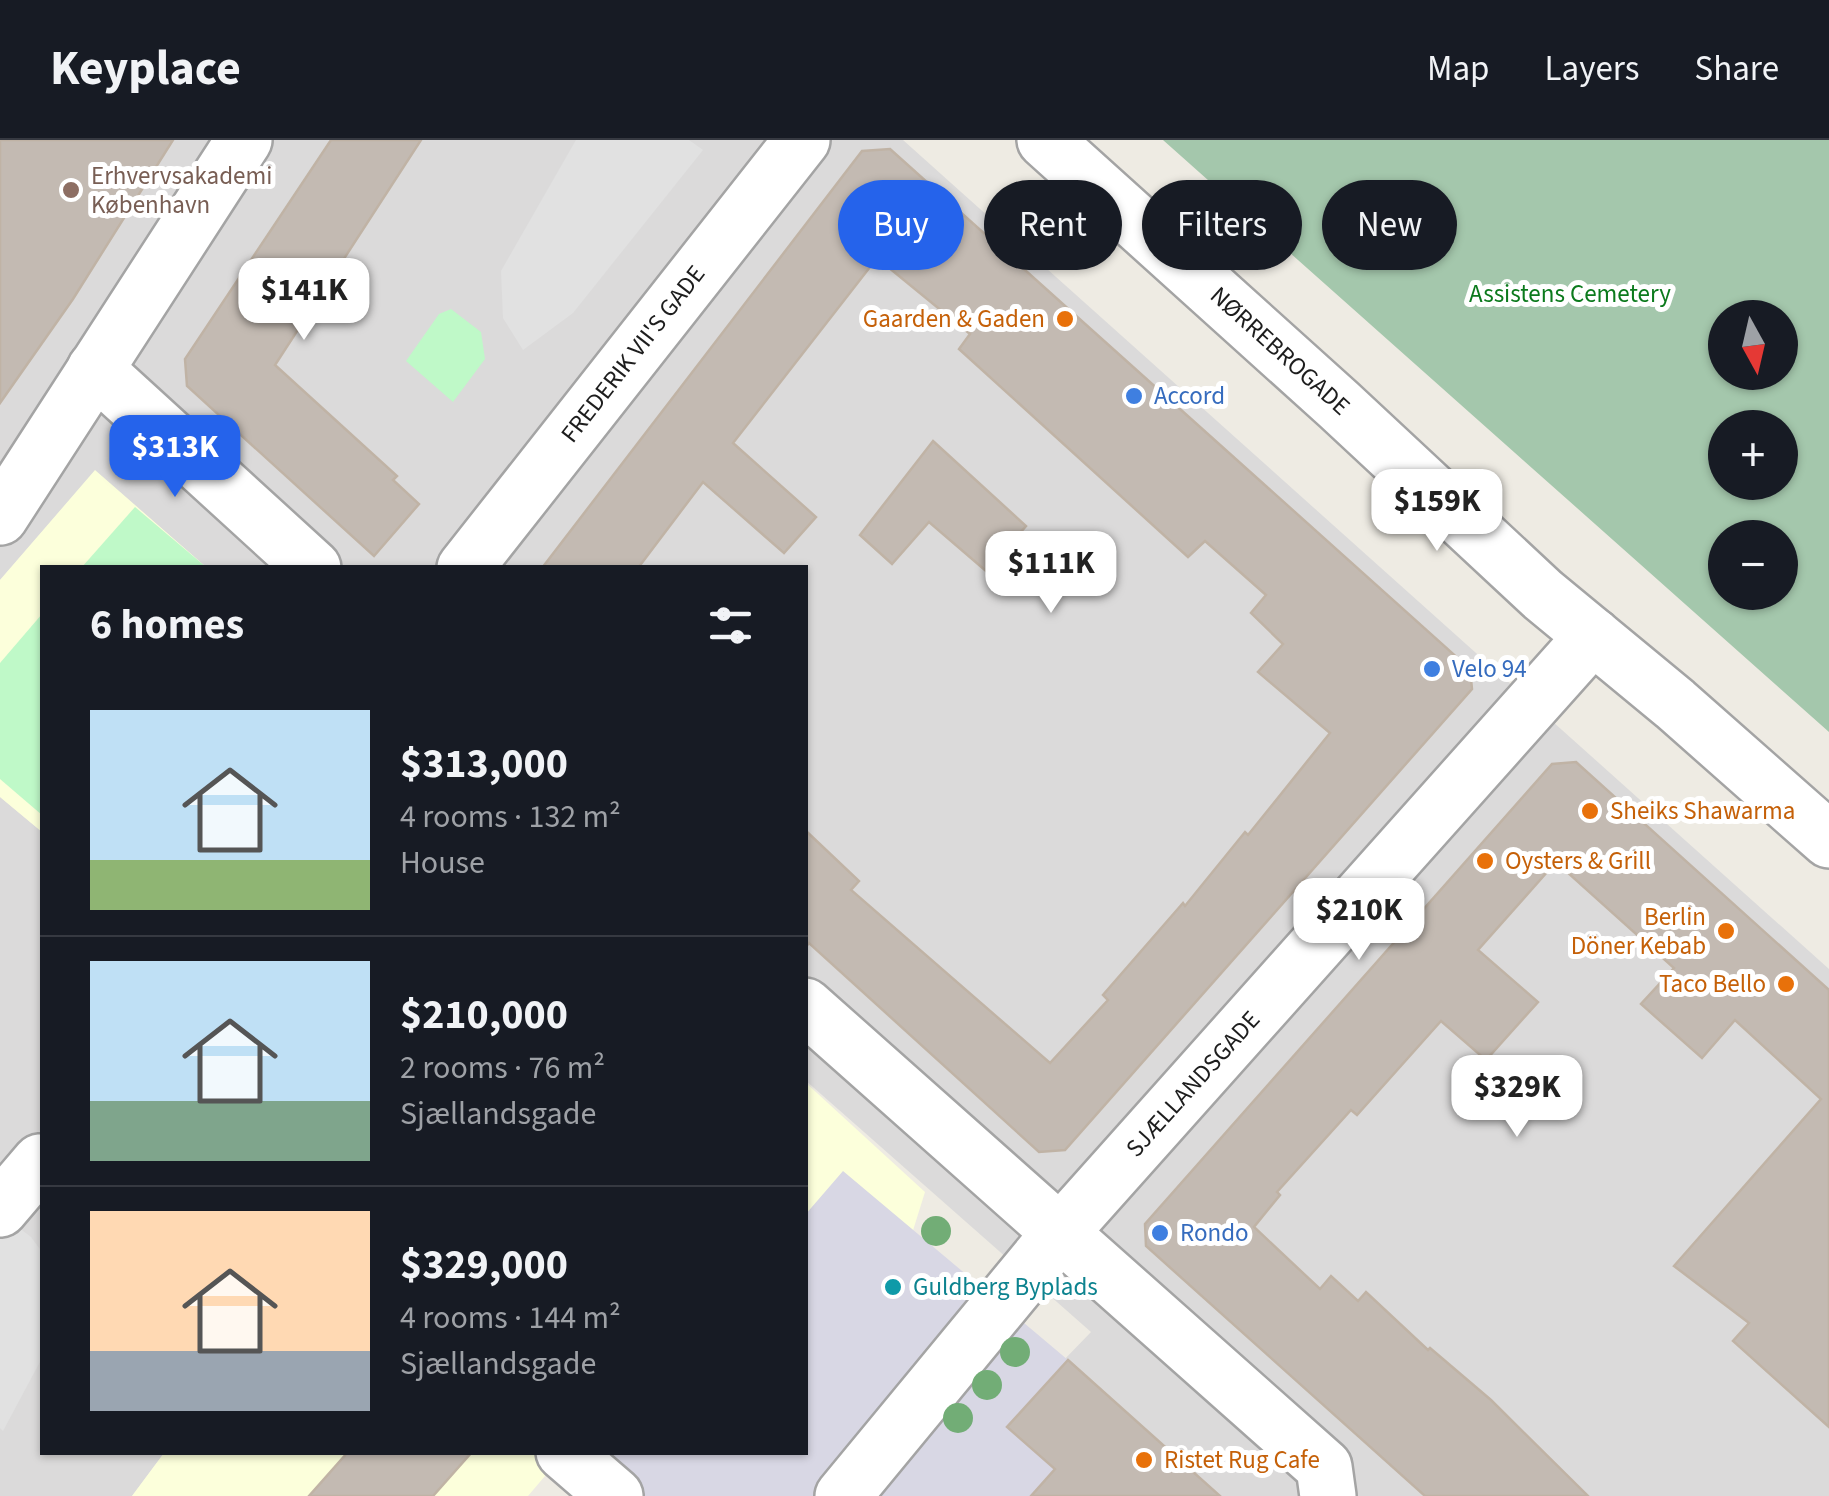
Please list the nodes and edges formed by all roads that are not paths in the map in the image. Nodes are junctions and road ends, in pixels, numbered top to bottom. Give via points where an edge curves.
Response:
1 (244, 140) edge
2 (802, 140) edge
3 (1045, 140) edge
4 (95, 369) junction
5 (2, 510) edge
6 (309, 565) edge
7 (466, 565) edge
8 (1593, 636) junction
9 (1829, 840) edge
10 (808, 1009) edge
11 (40, 1162) dead end
12 (0, 1208) edge
13 (1060, 1233) junction
14 (567, 1455) edge
15 (615, 1496) edge
16 (843, 1496) edge
17 (1328, 1496) edge

1 - 4 street
2 - 7 street, FREDERIK VII'S GADE
3 - 8 street, NØRREBROGADE
4 - 5 street
4 - 6 street
8 - 9 street, NØRREBROGADE
8 - 13 street, SJÆLLANDSGADE
10 - 13 street
11 - 12 street
13 - 16 street, SJÆLLANDSGADE
13 - 17 street via 1324,1468
14 - 15 street

